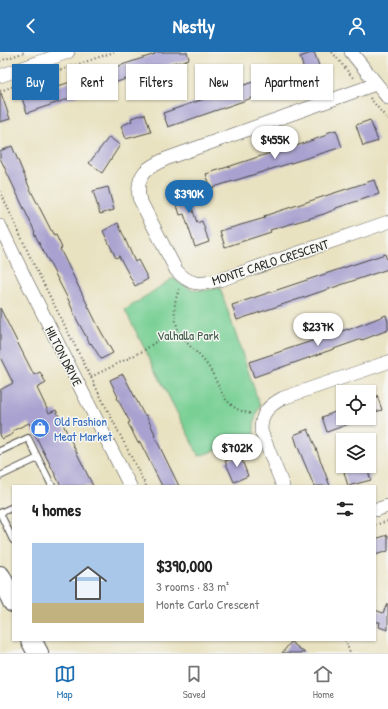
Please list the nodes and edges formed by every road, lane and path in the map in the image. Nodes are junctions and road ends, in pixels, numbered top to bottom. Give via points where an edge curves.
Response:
1 (25, 52) edge
2 (68, 52) edge
3 (114, 52) edge
4 (350, 52) edge
5 (0, 60) edge
6 (0, 76) edge
7 (376, 84) junction
8 (0, 91) edge
9 (388, 98) edge
10 (0, 191) edge
11 (388, 222) edge
12 (0, 226) edge
13 (186, 279) junction
14 (179, 333) junction
15 (388, 362) edge
16 (91, 377) junction
17 (263, 416) junction
18 (0, 451) edge
19 (38, 458) junction
20 (0, 476) edge
21 (52, 485) edge
22 (129, 485) edge
23 (145, 485) edge
24 (282, 485) edge
25 (388, 506) edge
26 (12, 507) edge
27 (376, 510) edge
28 (0, 513) edge
29 (388, 521) edge
30 (376, 525) edge
31 (12, 538) edge
32 (0, 576) edge
33 (12, 600) edge
34 (32, 641) edge
35 (345, 641) edge
36 (38, 653) edge
37 (350, 653) edge

1 - 5 path
2 - 6 street
3 - 8 path
4 - 7 street
7 - 9 street
7 - 13 street via 168,158 152,165 142,174 138,186 139,198 176,270
10 - 16 path
11 - 13 street, MONTE CARLO CRESCENT via 220,280 204,284 192,283
12 - 22 street, HILTON DRIVE
13 - 14 path via 179,291 174,310
14 - 16 path via 157,341 143,351
14 - 17 path via 208,366 219,389 231,405 239,410
15 - 17 street via 283,398 271,404
16 - 23 path
17 - 24 street via 261,431
18 - 19 lane via 28,438
19 - 20 lane
19 - 21 lane
25 - 27 street
26 - 28 lane
28 - 31 lane
29 - 30 path
32 - 33 main road
34 - 36 main road
35 - 37 path

